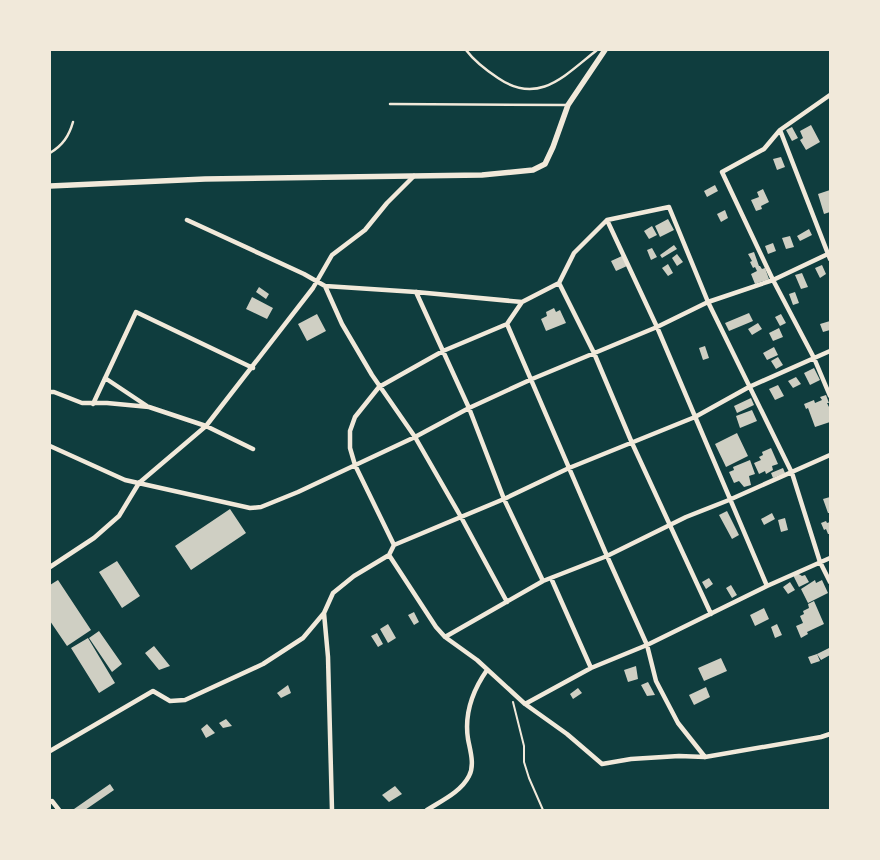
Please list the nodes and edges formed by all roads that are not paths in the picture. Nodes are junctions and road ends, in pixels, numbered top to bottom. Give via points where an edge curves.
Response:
1 (466, 50) edge
2 (597, 50) edge
3 (604, 50) edge
4 (830, 95) edge
5 (390, 104) dead end
6 (568, 105) junction
7 (73, 122) dead end
8 (780, 130) junction
9 (50, 153) edge
10 (415, 175) junction
11 (50, 186) edge
12 (187, 220) dead end
13 (607, 220) junction
14 (829, 256) edge
15 (773, 280) junction
16 (317, 281) junction
17 (559, 283) junction
18 (324, 286) junction
19 (416, 292) junction
20 (522, 302) junction
21 (708, 302) junction
22 (507, 324) junction
23 (657, 327) junction
24 (443, 351) junction
25 (830, 351) edge
26 (594, 353) junction
27 (814, 358) junction
28 (253, 368) junction
29 (105, 378) junction
30 (532, 379) junction
31 (379, 387) junction
32 (749, 388) junction
33 (50, 392) edge
34 (830, 396) edge
35 (93, 404) junction
36 (148, 407) junction
37 (469, 408) junction
38 (695, 416) junction
39 (206, 426) junction
40 (415, 437) junction
41 (632, 443) junction
42 (50, 446) edge
43 (253, 449) dead end
44 (830, 455) edge
45 (355, 465) junction
46 (569, 468) junction
47 (792, 473) junction
48 (139, 483) junction
49 (504, 500) junction
50 (729, 500) junction
51 (461, 517) junction
52 (670, 526) junction
53 (394, 545) junction
54 (389, 555) junction
55 (607, 556) junction
56 (830, 558) edge
57 (820, 562) junction
58 (50, 567) edge
59 (551, 578) junction
60 (542, 581) junction
61 (830, 582) edge
62 (766, 586) junction
63 (507, 602) junction
64 (324, 613) junction
65 (711, 614) junction
66 (445, 636) junction
67 (647, 645) junction
68 (592, 668) junction
69 (487, 670) junction
70 (525, 704) junction
71 (830, 734) edge
72 (50, 751) edge
73 (705, 756) junction
74 (50, 795) edge
75 (51, 802) edge
76 (59, 810) edge
77 (332, 810) edge
78 (427, 810) edge

1 - 2 lane via 492,74 514,88 524,90 536,90 556,82
3 - 6 street
4 - 8 street
5 - 6 lane
6 - 10 street via 546,164 533,170 482,175
7 - 9 lane via 62,145
8 - 14 street
8 - 15 street via 764,149 722,172
10 - 11 street
10 - 16 street via 365,230 332,255
12 - 16 street
13 - 17 street via 574,253
13 - 21 street via 669,207
13 - 23 street
14 - 15 street
15 - 21 street
15 - 27 street
16 - 18 street
16 - 28 street
17 - 20 street
17 - 26 street
18 - 19 street
18 - 31 street
19 - 20 street
19 - 24 street
20 - 22 street
21 - 23 street
21 - 32 street
22 - 24 street
22 - 30 street
23 - 26 street
23 - 38 street
24 - 31 street
24 - 37 street
25 - 27 street
26 - 30 street
26 - 41 street
27 - 32 street
27 - 34 street
28 - 29 street via 136,312
28 - 39 street
29 - 35 street
29 - 36 street
30 - 37 street
30 - 46 street
31 - 40 street
31 - 45 street via 355,417 350,432
32 - 38 street
32 - 47 street
33 - 35 street
35 - 36 street
36 - 39 street
37 - 40 street
37 - 49 street
38 - 41 street
38 - 50 street
39 - 43 street
39 - 48 street
40 - 45 street
40 - 51 street
41 - 46 street
41 - 52 street
42 - 48 street via 125,480
44 - 47 street
45 - 48 street via 256,508
45 - 53 street
46 - 49 street
46 - 55 street
47 - 50 street
47 - 57 street
48 - 58 street via 119,516 94,538
49 - 51 street
49 - 60 street
50 - 52 street
50 - 62 street
51 - 53 street
51 - 63 street
52 - 55 street
52 - 65 street
53 - 54 street
54 - 64 street via 333,592
54 - 66 street
55 - 59 street
55 - 67 street
56 - 57 street
57 - 61 street
57 - 62 street
59 - 60 street
59 - 68 street
60 - 63 street
62 - 65 street
63 - 66 street
64 - 72 street via 303,638 263,664 185,700 170,700 153,691
64 - 77 street
65 - 67 street
66 - 69 street
67 - 68 street
67 - 73 street via 656,681 678,723
68 - 70 street
69 - 70 street
69 - 78 street via 469,704 470,776 455,792
70 - 73 street via 602,764 631,759
71 - 73 street
74 - 75 street
75 - 76 street

